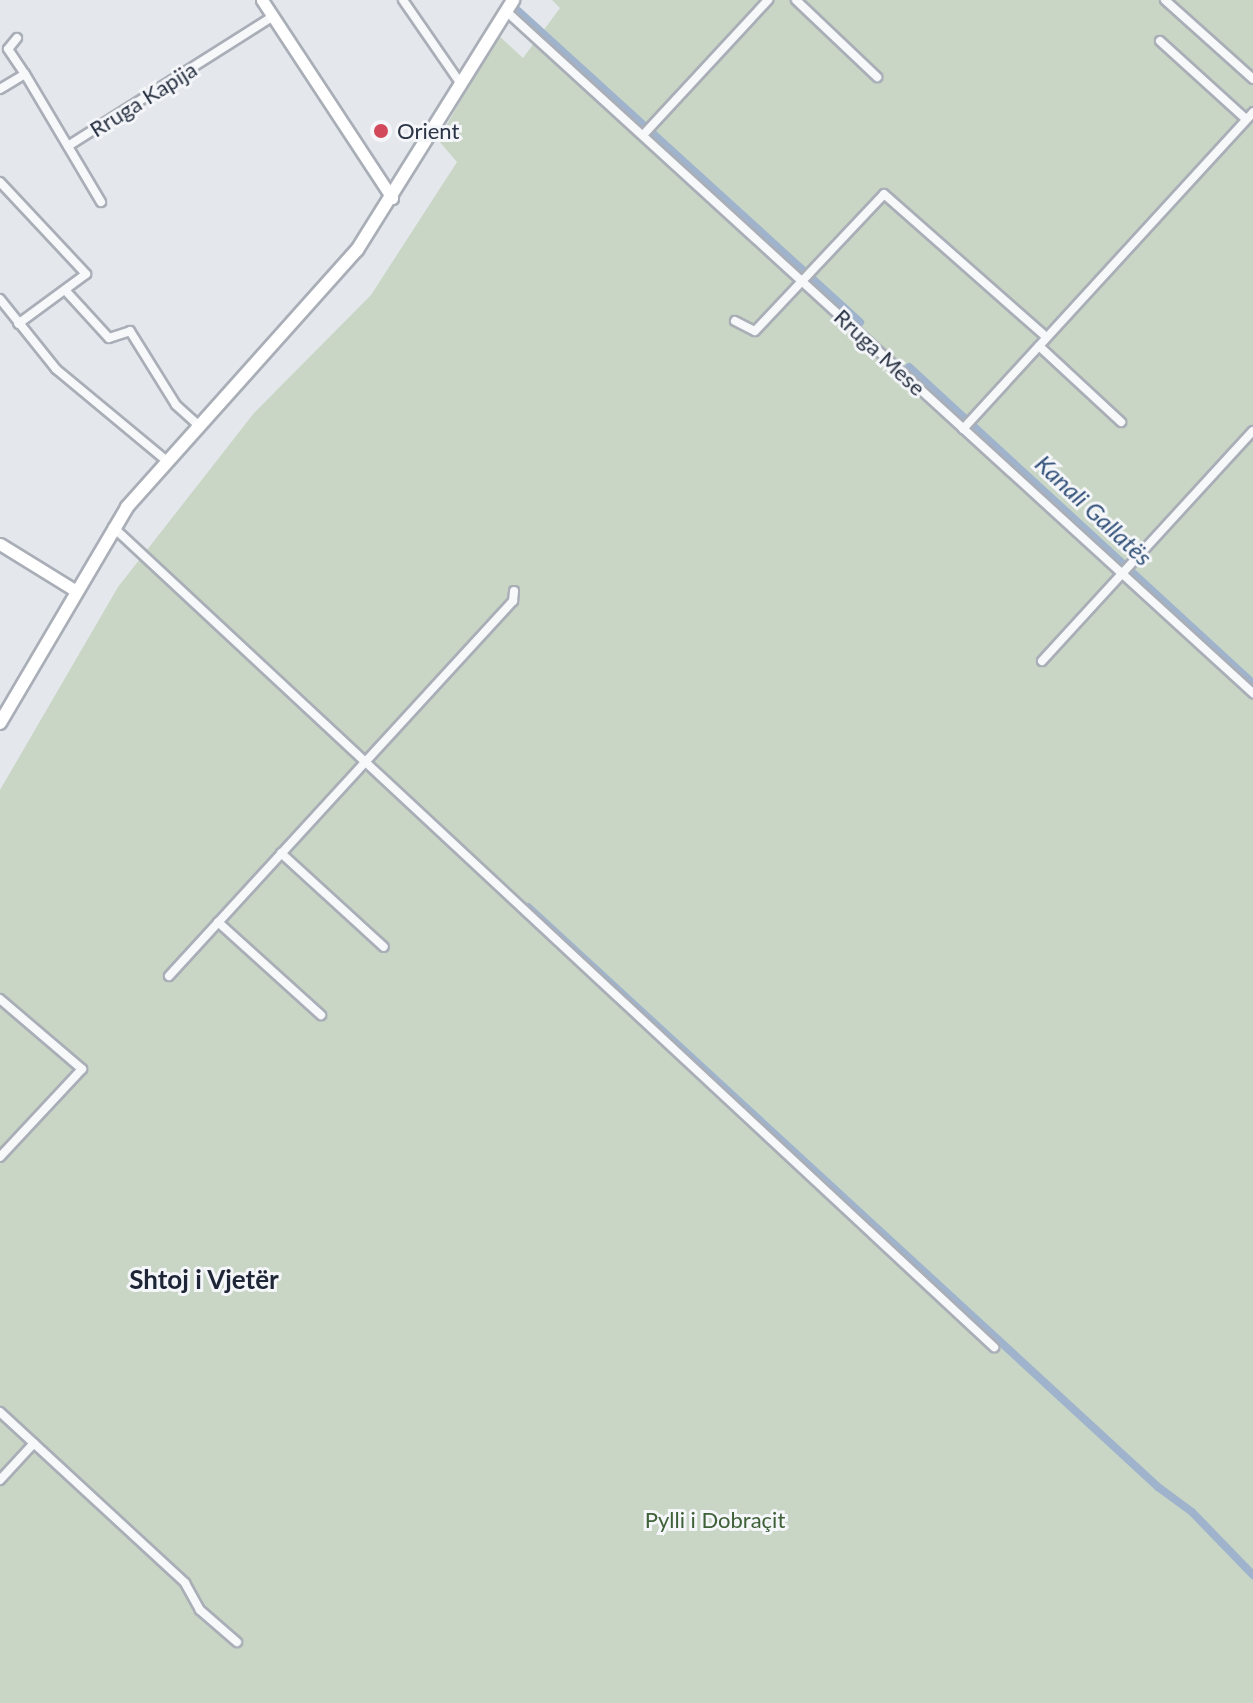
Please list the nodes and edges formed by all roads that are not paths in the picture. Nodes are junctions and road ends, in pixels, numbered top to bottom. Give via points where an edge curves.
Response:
1 (262, 0) edge
2 (403, 0) edge
3 (768, 0) edge
4 (796, 0) edge
5 (1165, 0) edge
6 (509, 6) edge
7 (272, 17) junction
8 (17, 38) dead end
9 (1160, 41) dead end
10 (25, 74) junction
11 (877, 77) dead end
12 (1253, 79) edge
13 (461, 84) junction
14 (0, 89) edge
15 (1250, 116) edge
16 (646, 133) junction
17 (68, 146) junction
18 (0, 182) edge
19 (392, 198) junction
20 (101, 202) dead end
21 (807, 277) junction
22 (65, 290) junction
23 (0, 300) edge
24 (735, 321) dead end
25 (18, 324) junction
26 (1046, 337) junction
27 (1039, 346) junction
28 (257, 361) junction
29 (195, 422) junction
30 (1121, 422) dead end
31 (965, 426) junction
32 (1253, 431) edge
33 (162, 457) junction
34 (113, 527) junction
35 (0, 544) edge
36 (1125, 569) junction
37 (74, 590) junction
38 (514, 591) dead end
39 (1042, 661) dead end
40 (1253, 693) edge
41 (0, 723) edge
42 (363, 763) junction
43 (281, 853) junction
44 (218, 922) junction
45 (384, 947) dead end
46 (169, 976) dead end
47 (0, 999) edge
48 (321, 1015) dead end
49 (0, 1157) edge
50 (994, 1347) dead end
51 (0, 1412) edge
52 (34, 1443) junction
53 (0, 1480) edge
54 (237, 1642) dead end

1 - 7 street
2 - 13 street
3 - 16 street
4 - 11 street
5 - 12 street
6 - 13 main road
6 - 16 street, Rruga Mese
7 - 17 street, Rruga Kapija
7 - 19 street
8 - 10 street via 8,49
9 - 15 street
10 - 14 street
10 - 17 street
13 - 19 main road
15 - 26 street
16 - 21 street, Rruga Mese
17 - 20 street, Rruga Kapija
18 - 22 street via 84,271 84,277
19 - 28 main road via 333,280
21 - 24 street via 755,331
21 - 26 street via 884,194
21 - 31 street, Rruga Mese
22 - 25 street via 53,293
22 - 29 street via 109,338 130,331 176,405
23 - 25 street
25 - 33 street via 62,375
26 - 27 street
27 - 30 street
27 - 31 street
28 - 29 main road
28 - 34 main road via 165,460
29 - 33 main road
31 - 36 street, Rruga Mese
32 - 36 street
33 - 37 main road via 123,504
34 - 37 main road
34 - 42 street via 345,739
35 - 37 street
36 - 39 street
36 - 40 street, Rruga Mese
37 - 41 main road
38 - 42 street via 513,601
42 - 43 street
42 - 50 street
43 - 44 street
43 - 45 street
44 - 46 street
44 - 48 street
47 - 49 street via 82,1069
51 - 52 street
52 - 53 street
52 - 54 street via 185,1583 200,1610

